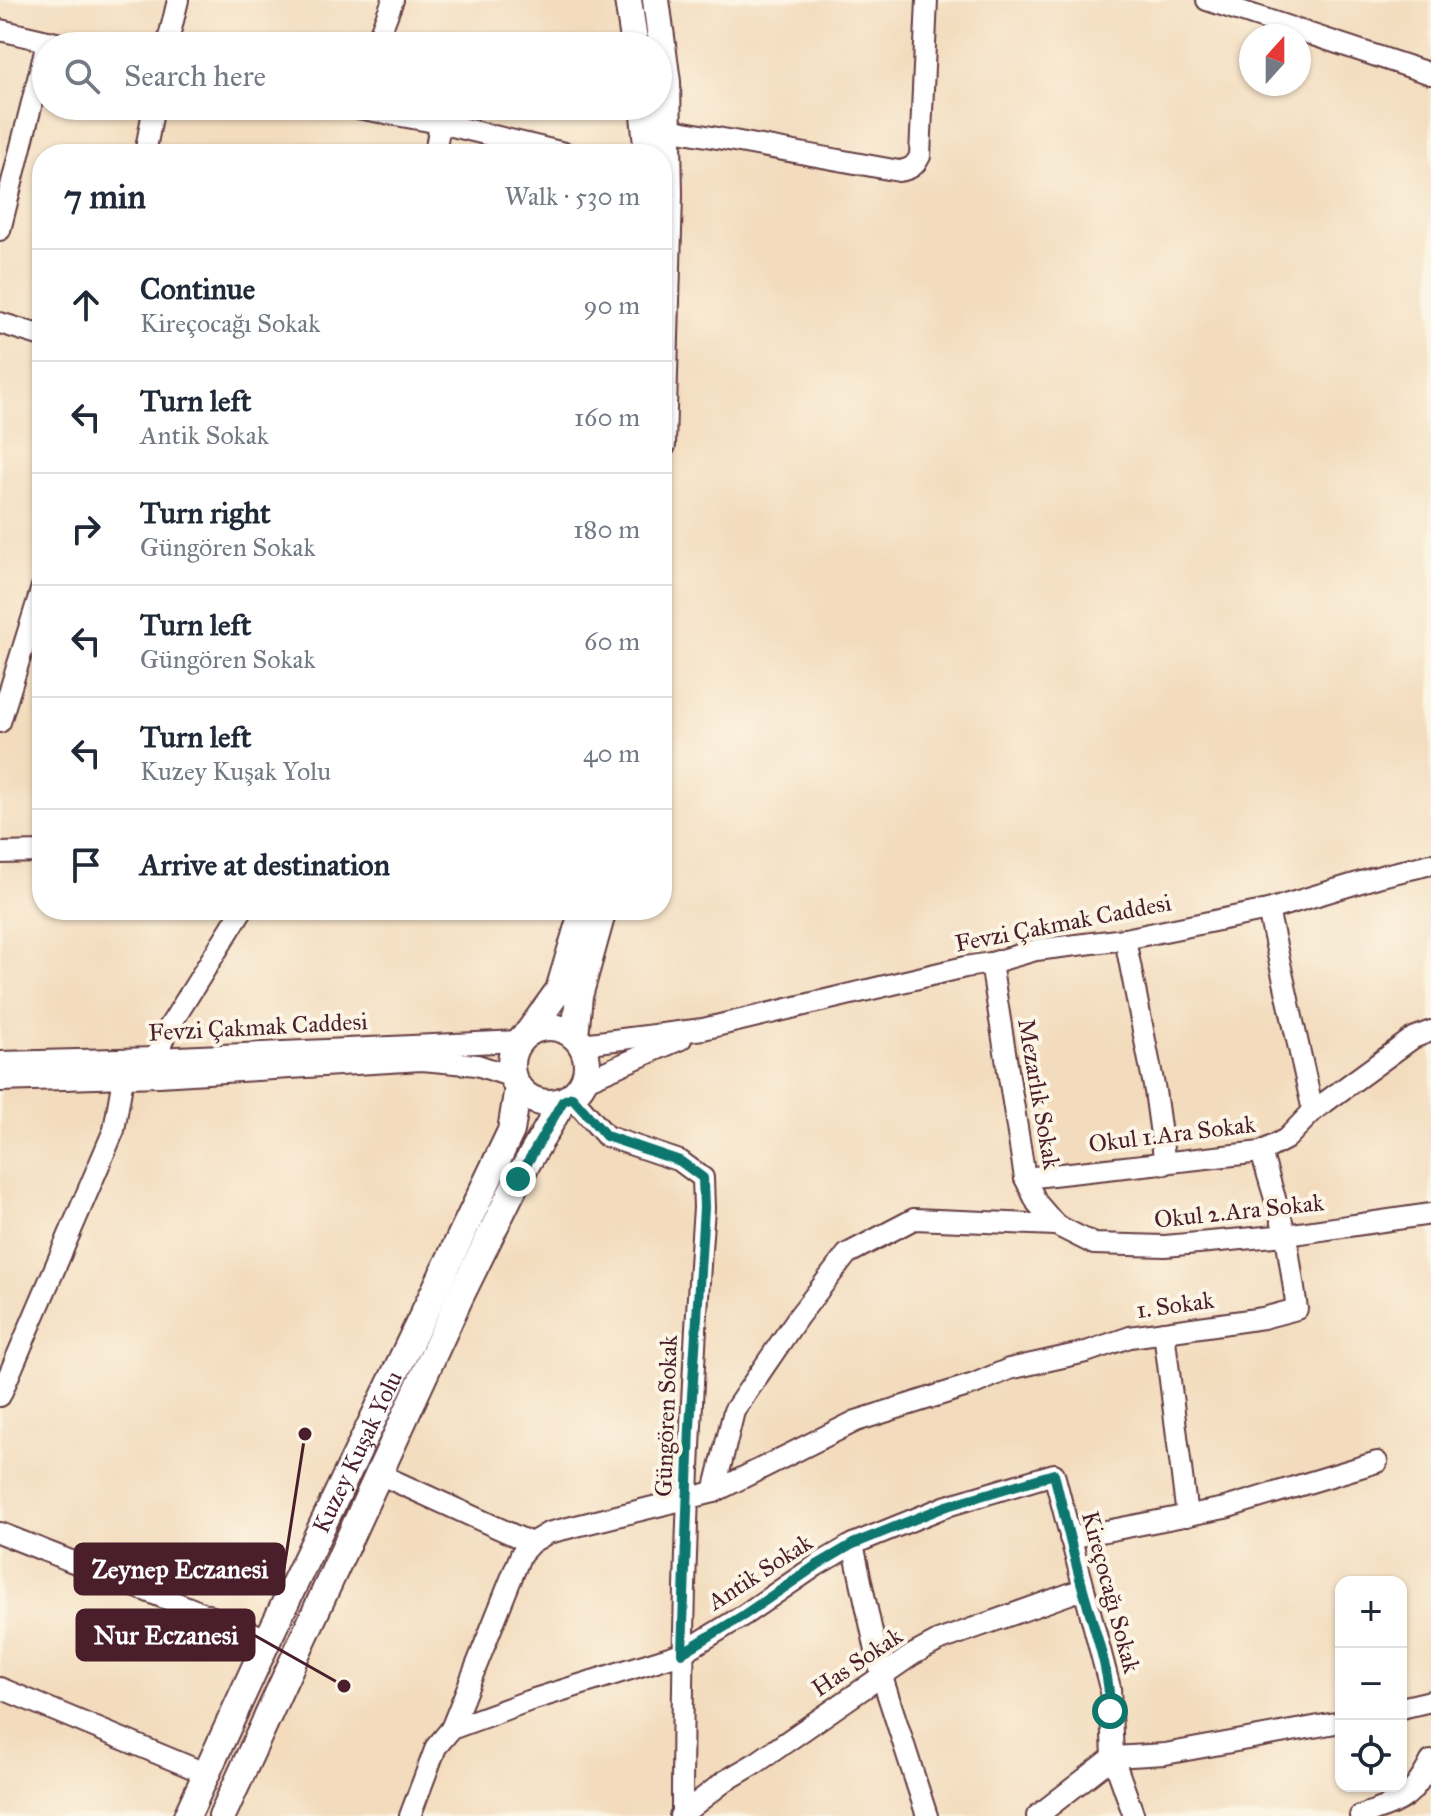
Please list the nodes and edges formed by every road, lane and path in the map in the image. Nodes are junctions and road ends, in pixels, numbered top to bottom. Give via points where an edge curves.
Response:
1 (178, 0) edge
2 (393, 0) edge
3 (656, 0) edge
4 (927, 0) edge
5 (1207, 0) edge
6 (623, 3) edge
7 (0, 30) edge
8 (170, 32) edge
9 (380, 32) edge
10 (631, 32) edge
11 (660, 32) edge
12 (32, 40) edge
13 (1431, 74) edge
14 (32, 104) edge
15 (151, 120) edge
16 (424, 120) edge
17 (644, 120) edge
18 (668, 120) edge
19 (440, 123) junction
20 (668, 129) junction
21 (147, 144) edge
22 (437, 144) edge
23 (527, 144) edge
24 (647, 144) edge
25 (668, 144) edge
26 (0, 230) edge
27 (0, 323) edge
28 (32, 333) edge
29 (32, 619) edge
30 (0, 722) edge
31 (32, 852) edge
32 (0, 853) edge
33 (1431, 864) edge
34 (1268, 910) junction
35 (236, 920) edge
36 (580, 920) edge
37 (600, 920) edge
38 (1125, 939) junction
39 (991, 963) junction
40 (703, 1029) junction
41 (1431, 1031) edge
42 (523, 1037) junction
43 (578, 1040) junction
44 (156, 1058) junction
45 (0, 1062) edge
46 (123, 1078) junction
47 (0, 1081) edge
48 (515, 1082) junction
49 (573, 1093) junction
50 (1313, 1111) junction
51 (1261, 1152) junction
52 (1165, 1164) junction
53 (1025, 1178) junction
54 (1431, 1214) edge
55 (1056, 1225) junction
56 (1286, 1235) junction
57 (1164, 1332) junction
58 (0, 1396) edge
59 (1377, 1462) dead end
60 (379, 1474) junction
61 (1054, 1474) joint
62 (714, 1492) junction
63 (688, 1500) junction
64 (1187, 1516) junction
65 (0, 1533) edge
66 (1070, 1538) junction
67 (531, 1543) junction
68 (853, 1544) junction
69 (1083, 1589) junction
70 (268, 1639) junction
71 (682, 1653) junction
72 (881, 1674) junction
73 (0, 1688) edge
74 (1431, 1701) edge
75 (1407, 1707) edge
76 (1335, 1723) edge
77 (451, 1729) junction
78 (1113, 1757) junction
79 (1431, 1761) edge
80 (207, 1774) junction
81 (187, 1816) edge
82 (222, 1816) edge
83 (410, 1816) edge
84 (681, 1816) edge
85 (927, 1816) edge
86 (1037, 1816) edge
87 (1134, 1816) edge
88 (1360, 1816) edge

1 - 8 street
2 - 9 street
3 - 11 main road
4 - 20 street via 920,156 908,170
5 - 13 street
6 - 10 main road
7 - 12 street
14 - 26 street
15 - 21 street
16 - 19 street
17 - 24 main road
18 - 20 main road
19 - 22 street
19 - 23 street
20 - 25 main road
27 - 28 street
29 - 30 street
31 - 32 street
33 - 34 street, Fevzi Çakmak Caddesi
34 - 38 street, Fevzi Çakmak Caddesi
34 - 50 street
35 - 44 street via 166,1032
36 - 42 main road via 559,990
37 - 43 main road via 579,996
38 - 39 street, Fevzi Çakmak Caddesi via 1036,950
38 - 52 street
39 - 40 street, Fevzi Çakmak Caddesi
39 - 53 street, Mezarlık Sokak
40 - 43 street
40 - 49 street
41 - 50 street, Okul 1.Ara Sokak via 1413,1038
42 - 43 main road via 552,1027
42 - 44 street, Fevzi Çakmak Caddesi
42 - 48 main road via 513,1052
43 - 49 main road via 588,1063
44 - 45 street, Fevzi Çakmak Caddesi
46 - 47 street
46 - 48 street via 422,1060 477,1065
46 - 58 street via 114,1130
48 - 49 main road via 530,1099 546,1104
48 - 70 main road, Kuzey Kuşak Yolu via 511,1131
49 - 60 main road, Kuzey Kuşak Yolu via 518,1179
49 - 63 street, Güngören Sokak via 606,1136 672,1157 703,1178
50 - 51 street, Okul 1.Ara Sokak via 1286,1139
51 - 52 street, Okul 1.Ara Sokak
51 - 56 street
52 - 53 street, Okul 1.Ara Sokak
53 - 55 street, Mezarlık Sokak
54 - 56 street, Okul 2.Ara Sokak
55 - 56 street, Okul 2.Ara Sokak via 1094,1244 1123,1246
55 - 62 street via 914,1219 847,1254 734,1411
56 - 57 street, 1. Sokak via 1297,1309
57 - 62 street, 1. Sokak via 1009,1369 856,1421
57 - 64 street
59 - 64 street
60 - 67 street
60 - 82 main road, Kuzey Kuşak Yolu
61 - 66 street, Kireçocağı Sokak
61 - 68 street, Antik Sokak via 947,1506
62 - 63 street, 1. Sokak
63 - 67 street, 1. Sokak via 548,1533
63 - 71 street, Güngören Sokak
64 - 66 street
65 - 70 street
66 - 69 street, Kireçocağı Sokak
67 - 77 street via 521,1554
68 - 71 street, Antik Sokak
68 - 72 street
69 - 72 street, Has Sokak via 938,1641
69 - 78 street, Kireçocağı Sokak via 1110,1688
70 - 80 main road, Kuzey Kuşak Yolu
71 - 77 street, Antik Sokak
71 - 84 street, Güngören Sokak
72 - 84 street, Has Sokak
72 - 85 street
73 - 80 street
74 - 75 street
76 - 78 street via 1165,1754
77 - 83 street via 432,1755
78 - 86 street
78 - 87 street, Kireçocağı Sokak
79 - 88 street via 1413,1793
80 - 81 main road, Kuzey Kuşak Yolu

